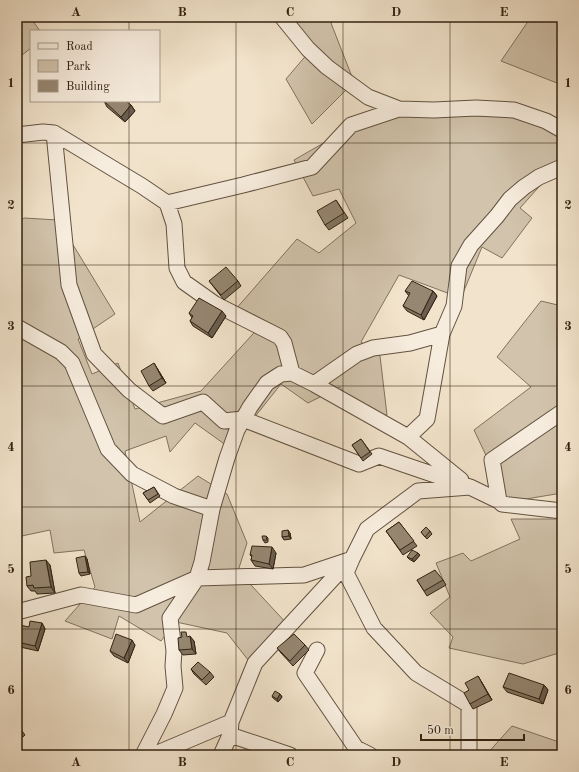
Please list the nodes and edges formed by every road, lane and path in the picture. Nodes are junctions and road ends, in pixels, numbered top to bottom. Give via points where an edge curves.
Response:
1 (282, 17) edge
2 (399, 109) junction
3 (562, 130) edge
4 (54, 133) junction
5 (17, 135) edge
6 (562, 167) edge
7 (167, 203) junction
8 (17, 327) edge
9 (442, 334) junction
10 (292, 373) junction
11 (314, 384) junction
12 (562, 412) edge
13 (243, 419) junction
14 (408, 437) junction
15 (470, 487) junction
16 (499, 501) junction
17 (212, 509) junction
18 (562, 511) edge
19 (352, 559) junction
20 (197, 578) junction
21 (17, 612) edge
22 (317, 650) dead end
23 (231, 729) junction
24 (142, 755) edge
25 (153, 755) edge
26 (221, 755) edge
27 (290, 755) edge
28 (370, 755) edge
29 (468, 755) edge

1 - 2 street via 308,49 327,67 368,97
2 - 3 street via 514,110 546,121
2 - 7 street via 351,125 312,167
4 - 5 street
4 - 7 street
4 - 13 street via 69,285 94,354 129,390 162,416 203,402 224,421
6 - 9 street via 524,187 510,199 471,245 459,266 454,306
7 - 10 street via 174,224 176,268 184,282 215,304 280,337
8 - 17 street via 61,352 72,363 108,449 132,474 174,496
9 - 11 street via 410,344 373,348 357,354
9 - 14 street via 427,419
10 - 11 street
10 - 13 street via 281,374 267,383
11 - 14 street
12 - 16 street via 492,460
13 - 15 street via 359,464 379,456
13 - 17 street via 227,458
14 - 15 street
15 - 16 street
15 - 19 street via 418,491 367,528
16 - 18 street via 502,504
17 - 20 street
19 - 20 street via 304,575
19 - 23 street via 255,663
19 - 29 street via 346,573 374,628 416,673 469,704
20 - 21 street via 136,605 81,595
20 - 24 street via 170,618 175,688
22 - 28 street via 305,673 356,748
23 - 25 street
23 - 26 street
23 - 27 street

